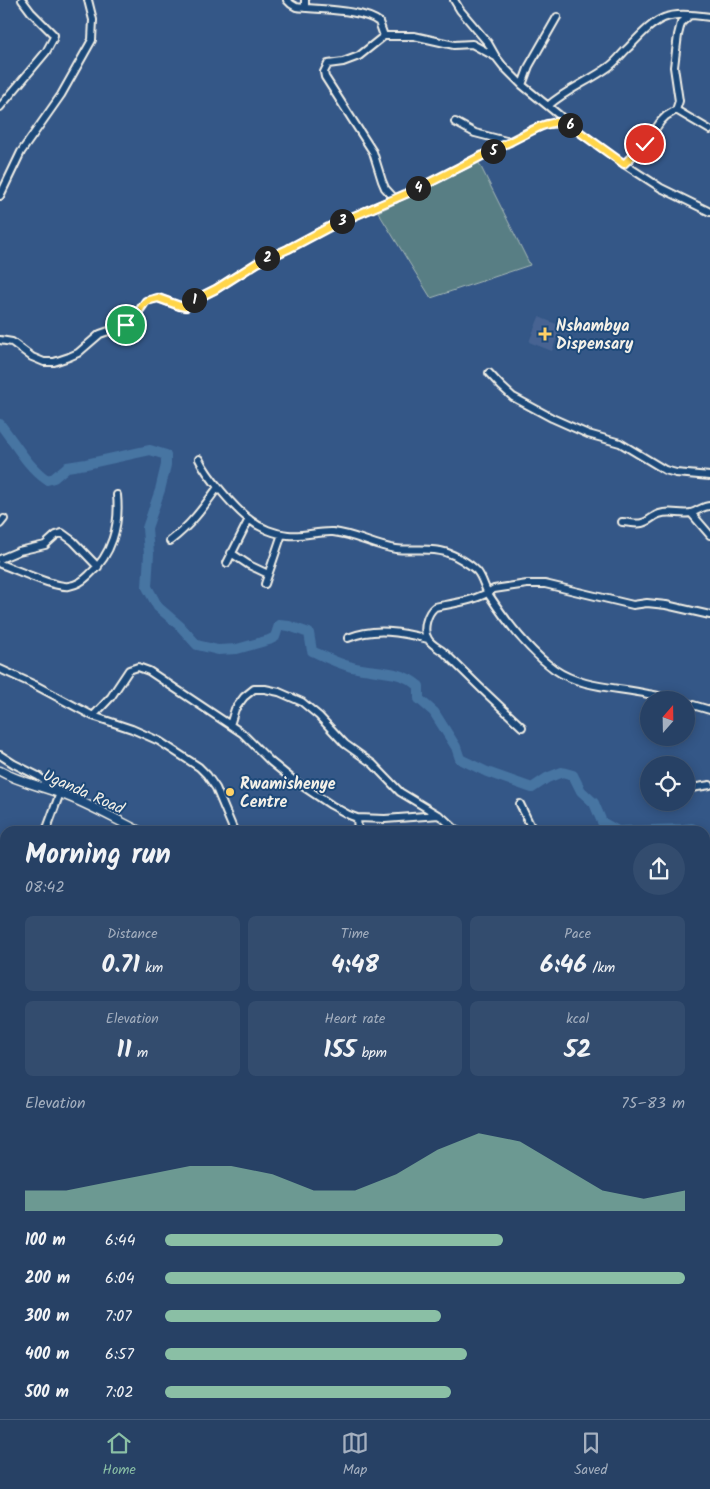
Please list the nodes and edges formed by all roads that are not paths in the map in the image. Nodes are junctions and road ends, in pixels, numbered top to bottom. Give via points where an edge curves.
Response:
1 (22, 0) edge
2 (88, 0) edge
3 (286, 0) edge
4 (304, 0) edge
5 (454, 0) edge
6 (305, 8) junction
7 (690, 15) junction
8 (557, 17) dead end
9 (710, 18) edge
10 (384, 36) junction
11 (496, 57) junction
12 (522, 85) junction
13 (548, 106) junction
14 (0, 108) edge
15 (676, 110) junction
16 (455, 122) dead end
17 (567, 123) junction
18 (710, 130) edge
19 (510, 142) junction
20 (624, 164) junction
21 (0, 196) edge
22 (394, 199) junction
23 (710, 212) edge
24 (0, 340) edge
25 (490, 373) dead end
26 (199, 459) dead end
27 (710, 476) edge
28 (218, 487) junction
29 (117, 495) dead end
30 (710, 506) edge
31 (691, 513) junction
32 (248, 519) junction
33 (622, 522) dead end
34 (282, 534) junction
35 (710, 535) edge
36 (170, 541) dead end
37 (231, 553) junction
38 (0, 559) edge
39 (227, 563) dead end
40 (0, 564) edge
41 (98, 567) junction
42 (268, 574) junction
43 (265, 584) dead end
44 (488, 593) junction
45 (710, 615) edge
46 (348, 638) dead end
47 (428, 639) junction
48 (0, 668) edge
49 (640, 693) edge
50 (695, 706) edge
51 (710, 710) edge
52 (93, 716) junction
53 (230, 725) junction
54 (522, 727) dead end
55 (0, 755) edge
56 (0, 771) edge
57 (0, 777) edge
58 (17, 779) junction
59 (710, 785) edge
60 (695, 787) edge
61 (60, 793) junction
62 (520, 804) dead end
63 (439, 815) junction
64 (357, 818) junction
65 (48, 826) edge
66 (129, 826) edge
67 (232, 826) edge
68 (358, 826) edge
69 (452, 826) edge
70 (531, 826) edge

1 - 14 street via 53,34 53,39
2 - 21 street via 93,20 92,40 61,95 21,152
3 - 6 street via 293,6
4 - 6 street
5 - 11 street
6 - 10 street via 373,18 379,22
7 - 9 street
7 - 13 street via 672,15 652,23 612,65 565,92
7 - 15 street via 681,24 678,35 674,67 679,101
8 - 12 street
10 - 11 street via 404,35 454,45 472,44
10 - 22 street via 359,56 328,64 324,72 373,152 385,188
11 - 12 street
12 - 13 street
13 - 17 street
15 - 18 street
15 - 20 street via 666,116 645,144
16 - 19 street via 475,133
17 - 19 street via 541,126
17 - 20 street
19 - 22 street
20 - 23 street via 661,188
22 - 24 street via 257,263 186,307 158,298 146,301 132,321 100,334 69,358 44,362 12,342
25 - 27 street via 513,397 552,418 588,434 620,443 664,470
26 - 28 street
28 - 32 street
28 - 36 street via 196,518
29 - 41 street via 115,533
30 - 31 street
31 - 33 street via 660,514 638,524
31 - 35 street
32 - 34 street
32 - 37 street
34 - 42 street
34 - 44 street via 336,532 396,549 446,552 477,571
37 - 39 street
37 - 42 street
38 - 41 street via 45,545 62,534
40 - 41 street via 65,586 79,582
42 - 43 street
44 - 45 street via 526,584 545,584 633,605 666,605
44 - 47 street via 431,610 425,629
44 - 49 street via 523,640 553,668 593,685
46 - 47 street via 384,631
47 - 54 street
48 - 52 street
50 - 51 street
52 - 53 street via 129,670 138,667
52 - 67 street via 159,740 199,767 216,788
53 - 63 street via 234,709 254,689 287,695 319,716 345,744 373,764 400,792
53 - 64 street via 292,779
55 - 61 street via 38,776
56 - 58 main road, Uganda Road
57 - 58 main road, Uganda Road
58 - 61 main road, Uganda Road
59 - 60 street
61 - 65 street
61 - 66 main road, Uganda Road
62 - 70 street
63 - 64 street
63 - 69 street
64 - 68 street

